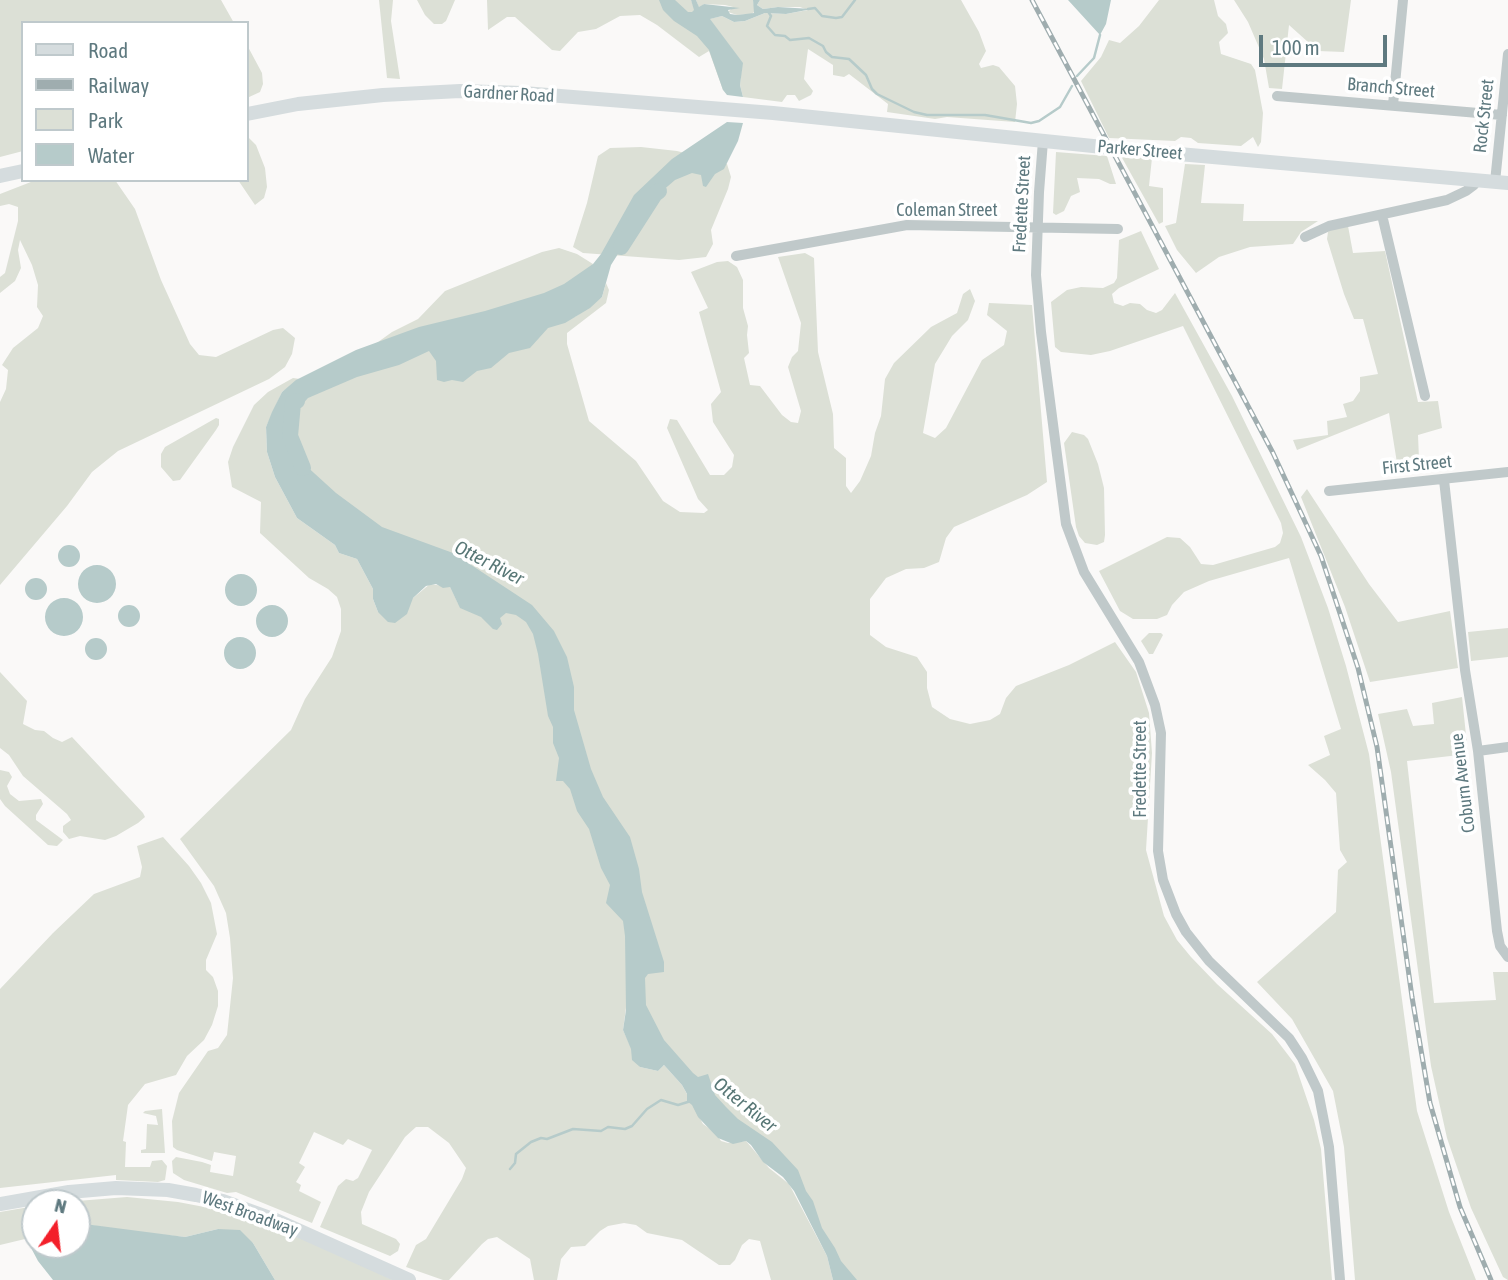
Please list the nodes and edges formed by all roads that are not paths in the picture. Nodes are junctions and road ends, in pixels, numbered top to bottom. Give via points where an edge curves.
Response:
1 (1403, 0) edge
2 (1508, 54) edge
3 (1277, 96) dead end
4 (1393, 105) junction
5 (773, 113) joint
6 (248, 114) edge
7 (1502, 115) junction
8 (1044, 141) junction
9 (21, 171) edge
10 (0, 176) edge
11 (1475, 180) junction
12 (1502, 182) edge
13 (1382, 215) junction
14 (1037, 227) junction
15 (1118, 229) dead end
16 (1305, 237) dead end
17 (736, 256) dead end
18 (1425, 396) dead end
19 (1508, 472) edge
20 (1444, 480) junction
21 (1329, 491) dead end
22 (1508, 747) edge
23 (1478, 751) junction
24 (1507, 956) edge
25 (0, 1205) edge
26 (409, 1280) edge
27 (1340, 1280) edge

1 - 4 street
2 - 7 street, Rock Street
3 - 4 street, Branch Street
4 - 7 street, Branch Street
5 - 6 main road, Gardner Road via 460,91 324,100
5 - 8 main road, Parker Street
7 - 12 street, Rock Street
8 - 11 main road, Parker Street
8 - 14 street, Fredette Street
9 - 10 main road
11 - 12 main road, Parker Street
11 - 13 street via 1459,195
13 - 16 street via 1329,226
13 - 18 street
14 - 15 street, Coleman Street
14 - 17 street, Coleman Street via 895,226
14 - 27 street, Fredette Street via 1041,332 1063,515 1084,572 1139,662 1155,705 1161,733 1158,851 1163,880 1193,942 1289,1038 1313,1080 1329,1147
19 - 20 street, First Street
20 - 21 street, First Street
20 - 23 street, Coburn Avenue
22 - 23 street
23 - 24 street, Coburn Avenue via 1497,930
25 - 26 main road, West Broadway via 116,1188 196,1195 272,1219

